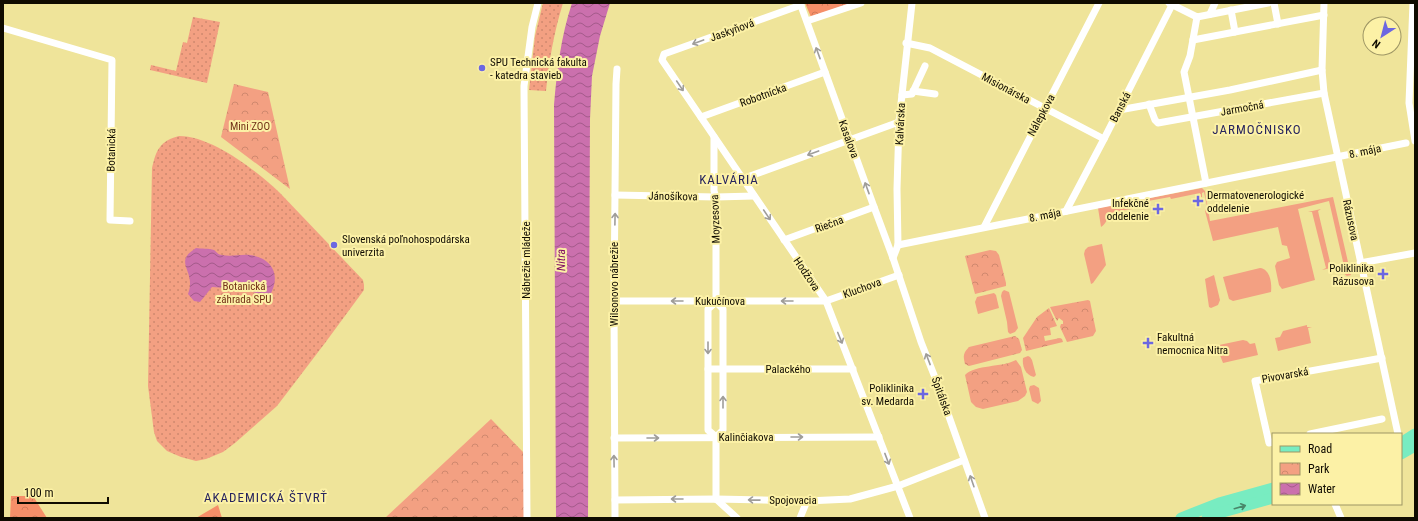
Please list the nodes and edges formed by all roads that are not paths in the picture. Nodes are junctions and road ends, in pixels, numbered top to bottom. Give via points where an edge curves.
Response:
1 (538, 3) edge
2 (861, 3) edge
3 (912, 3) edge
4 (1099, 3) edge
5 (1172, 3) edge
6 (1215, 3) edge
7 (1268, 3) edge
8 (1274, 3) edge
9 (1324, 3) edge
10 (1413, 3) edge
11 (801, 4) edge
12 (1231, 10) junction
13 (1210, 14) junction
14 (1324, 15) junction
15 (1197, 17) junction
16 (807, 22) junction
17 (1278, 24) junction
18 (3, 28) edge
19 (1235, 32) junction
20 (1193, 40) junction
21 (906, 43) junction
22 (664, 54) joint
23 (925, 66) dead end
24 (617, 69) dead end
25 (1322, 70) junction
26 (825, 72) junction
27 (913, 91) junction
28 (1324, 93) junction
29 (935, 94) dead end
30 (902, 95) junction
31 (1189, 97) junction
32 (1149, 104) junction
33 (1045, 108) junction
34 (1119, 110) junction
35 (701, 117) junction
36 (1193, 117) junction
37 (899, 122) junction
38 (1415, 136) edge
39 (714, 137) junction
40 (1104, 139) junction
41 (850, 140) junction
42 (1406, 143) dead end
43 (1337, 157) junction
44 (742, 179) junction
45 (1206, 183) junction
46 (615, 195) junction
47 (716, 196) junction
48 (754, 196) junction
49 (874, 207) junction
50 (1066, 211) junction
51 (130, 221) dead end
52 (984, 227) junction
53 (784, 240) junction
54 (898, 245) junction
55 (1415, 253) edge
56 (893, 258) junction
57 (1360, 263) junction
58 (899, 275) junction
59 (614, 301) junction
60 (826, 301) junction
61 (716, 302) junction
62 (1382, 358) junction
63 (708, 369) junction
64 (724, 369) junction
65 (853, 369) junction
66 (1382, 419) dead end
67 (1315, 433) edge
68 (1401, 433) edge
69 (1415, 434) edge
70 (716, 437) junction
71 (879, 437) junction
72 (614, 438) junction
73 (1272, 442) edge
74 (1404, 444) edge
75 (964, 460) junction
76 (898, 486) junction
77 (1272, 488) edge
78 (1272, 498) edge
79 (716, 499) junction
80 (615, 500) junction
81 (807, 501) junction
82 (1335, 505) edge
83 (1223, 511) edge
84 (527, 518) edge
85 (614, 518) edge
86 (737, 518) edge
87 (800, 518) edge
88 (910, 518) edge
89 (984, 518) edge
90 (1181, 518) edge
91 (1207, 518) edge
92 (1341, 518) edge

1 - 84 street, Nábrežie mládeže via 524,86
2 - 16 street
3 - 21 street, Kalvárska
4 - 33 street, Nálepkova
5 - 15 street
5 - 34 street, Banská
6 - 13 street
7 - 12 street
8 - 17 street
9 - 14 street, Rázusova
10 - 38 street via 1409,103
11 - 16 street, Kasalova
11 -> 22 street, Jaskyňová
12 - 13 street
12 - 19 street
13 - 15 street
14 - 17 street
14 - 25 street, Rázusova
15 - 20 street
26 -> 16 street, Kasalova
17 - 19 street
18 - 51 street, Botanická via 112,60 110,220
19 - 20 street
20 - 31 street via 1184,72
21 - 30 street, Kalvárska
21 - 33 street, Misionárska via 930,48
22 -> 35 street, Hodžova via 662,60
23 - 27 street
24 - 46 street, Wilsonovo nábrežie
25 - 28 street, Rázusova
25 - 31 street, Jarmočná
26 - 35 street, Robotnícka
26 - 41 street, Kasalova
27 - 29 street
27 - 30 street via 912,94
28 - 36 street, Jarmočná
28 - 43 street, Rázusova
30 - 37 street, Kalvárska
31 - 32 street, Jarmočná
31 - 36 street
32 - 34 street, Jarmočná
32 - 36 street, Jarmočná via 1158,123
33 - 40 street, Misionárska
33 - 52 street, Nálepkova
34 - 40 street, Banská
35 - 39 street, Hodžova
36 - 45 street
37 - 41 street
37 - 54 street, Kalvárska
39 - 44 street, Hodžova
39 - 47 street, Moyzesova
40 - 50 street, Banská
41 -> 44 street
49 -> 41 street, Kasalova
42 - 43 street, 8. mája
43 - 45 street, 8. mája
43 - 57 street, Rázusova
44 - 48 street, Hodžova
45 - 50 street, 8. mája
46 - 47 street, Jánošíkova
59 -> 46 street, Wilsonovo nábrežie
47 - 48 street, Jánošíkova
47 - 61 street, Moyzesova
48 -> 53 street, Hodžova
49 - 53 street, Riečna
49 - 56 street, Kasalova
50 - 52 street, 8. mája
52 - 54 street, 8. mája
53 - 60 street, Hodžova
54 - 56 street
55 - 57 street
56 - 58 street, Kasalova
57 - 62 street, Rázusova
58 - 60 street, Kluchova
75 -> 58 street, Špitálska
61 -> 59 street, Kukučínova
59 - 72 street, Wilsonovo nábrežie
60 -> 61 street, Kukučínova
60 -> 65 street, Hodžova
61 -> 63 street, Moyzesova via 708,309
61 - 64 street, Moyzesova via 723,309
62 - 68 street, Rázusova
62 - 73 street, Pivovarská via 1255,380 1269,443
63 - 64 street, Palackého
63 - 70 street, Moyzesova via 708,430
64 - 65 street, Palackého
70 -> 64 street, Moyzesova via 723,430
65 - 71 street, Hodžova
66 - 67 street
69 - 74 main road
70 -> 71 street, Kalinčiakova
72 -> 70 street, Kalinčiakova
70 - 79 street, Moyzesova
71 -> 76 street, Hodžova
80 -> 72 street, Wilsonovo nábrežie
75 - 76 street, Spojovacia
89 -> 75 street, Špitálska
76 - 81 street, Spojovacia via 850,499
76 - 88 street, Hodžova
77 - 83 main road
83 -> 78 main road
79 -> 80 street, Spojovacia
81 -> 79 street, Spojovacia
79 - 86 street
80 - 85 street, Wilsonovo nábrežie
81 - 87 street
82 - 92 street
83 - 90 main road
83 - 91 main road

